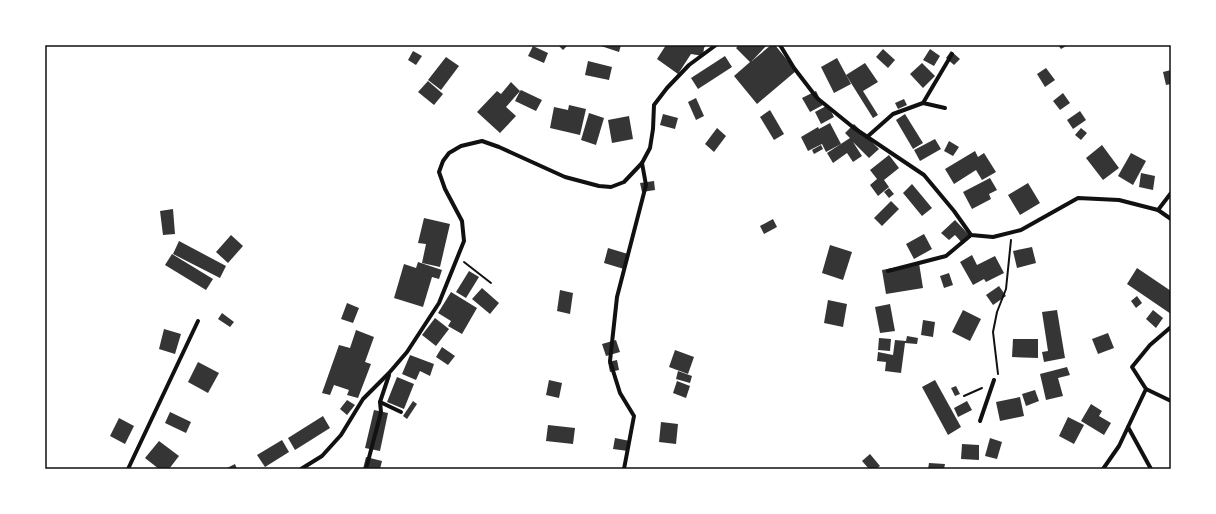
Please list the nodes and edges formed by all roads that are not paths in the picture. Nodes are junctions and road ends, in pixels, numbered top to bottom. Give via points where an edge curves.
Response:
1 (716, 45) edge
2 (780, 45) edge
3 (952, 54) dead end
4 (923, 103) junction
5 (945, 108) dead end
6 (867, 136) junction
7 (642, 163) junction
8 (1171, 193) edge
9 (1158, 210) junction
10 (1171, 219) edge
11 (971, 235) junction
12 (888, 271) dead end
13 (198, 321) dead end
14 (1171, 327) edge
15 (389, 373) junction
16 (994, 380) road end
17 (1146, 389) junction
18 (1171, 401) edge
19 (380, 402) junction
20 (402, 412) dead end
21 (980, 421) dead end
22 (1128, 427) junction
23 (128, 469) edge
24 (301, 469) edge
25 (366, 469) edge
26 (624, 469) edge
27 (1103, 469) edge
28 (1151, 469) edge

1 - 7 street via 689,64 654,105 650,148
2 - 6 street via 817,98
3 - 4 street
4 - 5 street
4 - 6 street via 893,114
6 - 11 street via 924,175
7 - 15 street via 624,182 611,187 565,177 482,141 461,146 449,153 439,172 445,190 462,221 464,242 439,303 407,352
7 - 26 street via 646,185 618,297 610,361 620,393 634,416
8 - 9 street
9 - 10 street
9 - 11 street via 1119,200 1078,198 1012,232 993,237
11 - 12 street via 946,256
13 - 23 street
14 - 17 street via 1150,345 1132,367
15 - 19 street
15 - 24 street via 363,399 341,435 322,456
16 - 21 street
17 - 18 street
17 - 22 street
19 - 20 street
19 - 25 street via 381,412
22 - 27 street
22 - 28 street

